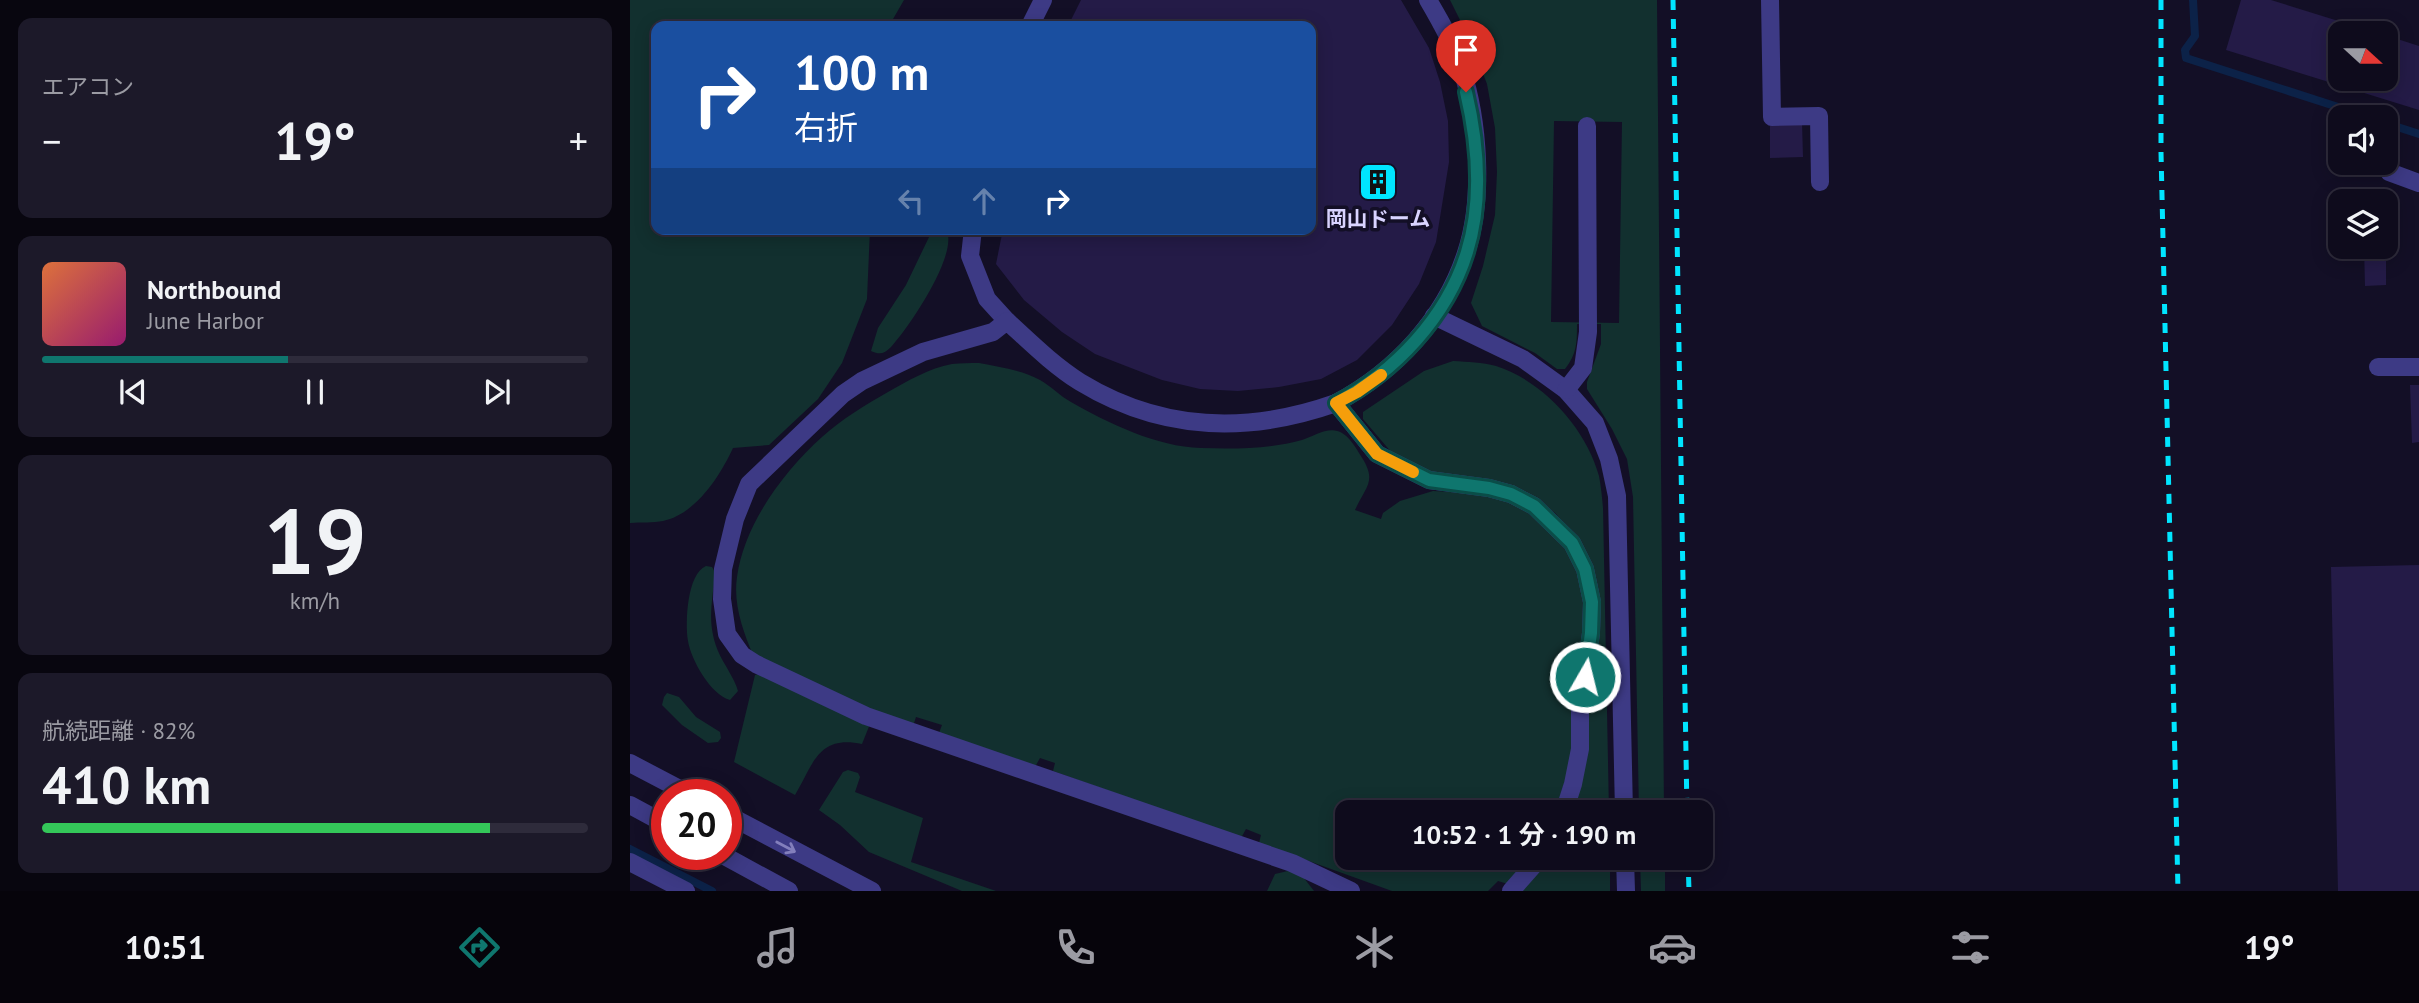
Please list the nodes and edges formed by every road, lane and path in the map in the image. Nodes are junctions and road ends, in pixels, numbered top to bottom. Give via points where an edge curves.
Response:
1 (1043, 0) edge
2 (1428, 0) edge
3 (1770, 0) edge
4 (1032, 21) edge
5 (1587, 126) dead end
6 (2397, 175) edge
7 (1820, 182) dead end
8 (2419, 183) edge
9 (972, 235) edge
10 (1434, 316) junction
11 (1007, 321) junction
12 (2378, 367) dead end
13 (2419, 367) edge
14 (1566, 390) junction
15 (1336, 403) junction
16 (630, 763) edge
17 (660, 779) edge
18 (1568, 800) edge
19 (1624, 800) edge
20 (630, 805) edge
21 (651, 816) edge
22 (742, 822) edge
23 (630, 862) edge
24 (742, 865) edge
25 (1529, 870) edge
26 (1625, 870) edge
27 (1343, 890) edge
28 (685, 891) edge
29 (789, 891) edge
30 (872, 891) edge
31 (1511, 891) edge
32 (1626, 891) edge

1 - 4 street
2 - 10 street via 1461,69 1477,160 1467,252
3 - 7 street via 1772,117 1819,116
5 - 14 street via 1588,332 1583,368
6 - 8 street
9 - 11 street via 970,256 987,299
10 - 14 street via 1523,359
10 - 15 street via 1385,372
11 - 15 street via 1081,382 1156,415 1196,424 1235,425 1307,414
11 - 27 street via 993,332 923,352 862,381 749,484 723,569 727,634 742,655 756,664 866,716 1292,863
12 - 13 street
14 - 19 street via 1595,423 1617,496
15 - 18 street via 1377,454 1429,480 1511,494 1534,506 1572,543 1585,569 1592,602 1585,677 1580,687 1580,749
16 - 17 street
20 - 21 street
22 -> 30 street
23 - 28 street
24 - 29 street
25 - 31 street
26 - 32 street

